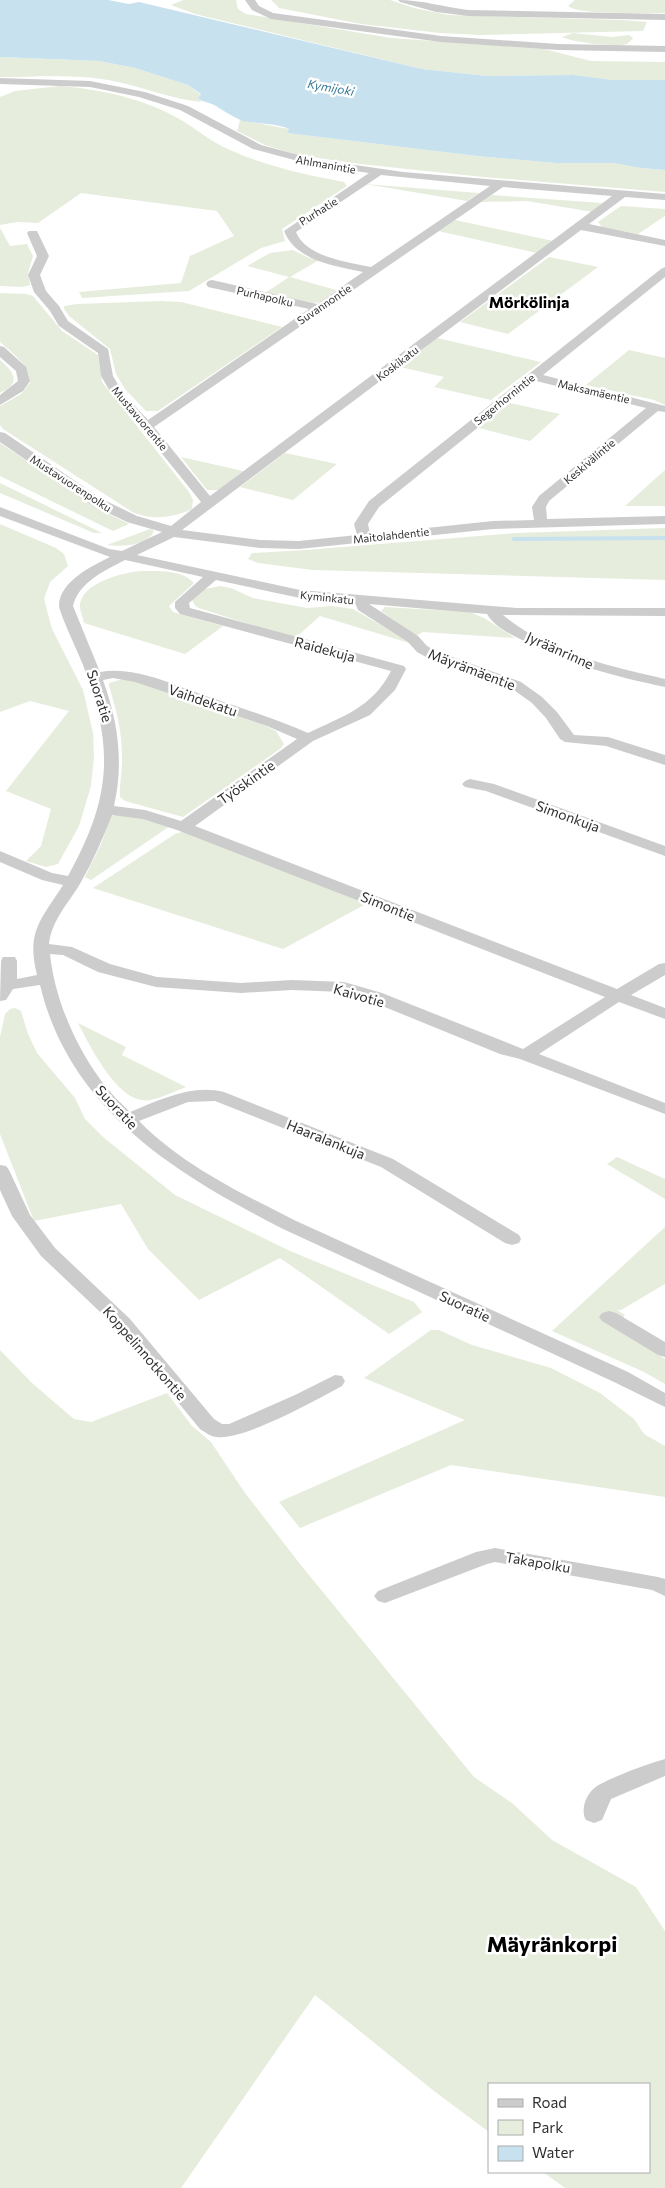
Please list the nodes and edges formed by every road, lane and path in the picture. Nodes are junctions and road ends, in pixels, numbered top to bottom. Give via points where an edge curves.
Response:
1 (250, 0) edge
2 (403, 0) edge
3 (665, 17) edge
4 (558, 47) junction
5 (665, 49) edge
6 (596, 58) dead end
7 (0, 80) edge
8 (21, 80) junction
9 (5, 92) dead end
10 (378, 172) junction
11 (501, 183) junction
12 (623, 193) junction
13 (665, 197) edge
14 (581, 226) junction
15 (33, 234) dead end
16 (665, 243) edge
17 (373, 271) junction
18 (665, 271) edge
19 (212, 284) dead end
20 (318, 308) junction
21 (0, 350) edge
22 (533, 376) junction
23 (0, 400) edge
24 (660, 408) edge
25 (147, 426) junction
26 (0, 436) edge
27 (209, 503) junction
28 (0, 511) edge
29 (665, 520) edge
30 (541, 523) junction
31 (173, 533) junction
32 (364, 538) junction
33 (123, 557) junction
34 (211, 577) junction
35 (361, 601) junction
36 (492, 610) junction
37 (665, 612) edge
38 (95, 677) junction
39 (665, 684) edge
40 (308, 738) junction
41 (665, 760) edge
42 (470, 784) dead end
43 (107, 809) junction
44 (183, 827) junction
45 (665, 851) edge
46 (0, 856) edge
47 (73, 882) junction
48 (41, 948) junction
49 (9, 961) dead end
50 (665, 968) edge
51 (47, 979) junction
52 (4, 991) edge
53 (617, 996) junction
54 (665, 1014) edge
55 (526, 1056) junction
56 (665, 1109) edge
57 (127, 1120) junction
58 (0, 1170) edge
59 (512, 1239) dead end
60 (609, 1317) dead end
61 (665, 1351) edge
62 (335, 1381) dead end
63 (665, 1401) edge
64 (665, 1589) edge
65 (385, 1596) dead end
66 (665, 1767) edge
67 (594, 1814) dead end

1 - 4 street via 259,11 280,18 418,37
2 - 3 street via 468,13
4 - 5 street
4 - 6 street via 564,52
7 - 8 street, Ahlmanintie
8 - 9 street
8 - 10 street, Ahlmanintie via 90,84 135,92 184,108 257,147 313,162
10 - 11 street, Ahlmanintie
10 - 17 street, Purhatie via 290,231 299,244 319,258
11 - 12 street, Ahlmanintie
11 - 17 street, Suvannontie
12 - 13 street, Ahlmanintie
12 - 14 street, Koskikatu
14 - 16 street
14 - 27 street, Koskikatu
15 - 25 street, Mustavuorentie via 43,256 34,275 40,292 63,323 104,352 107,376 118,395
17 - 20 street, Suvannontie
18 - 22 street, Segerhornintie
19 - 20 street, Purhapolku
20 - 25 street, Suvannontie
21 - 23 street via 22,370 24,382
22 - 24 street, Maksamäentie
22 - 32 street, Segerhornintie via 374,504 361,524
24 - 30 street, Keskivälintie via 544,499 540,507
25 - 27 street, Mustavuorentie
26 - 31 street, Mustavuorenpolku via 95,501 132,519
27 - 31 street, Koskikatu
28 - 33 street, Kyminkatu
29 - 30 street, Maitolahdentie
30 - 32 street, Maitolahdentie
31 - 32 street, Maitolahdentie via 281,545
31 - 33 street
33 - 34 street, Kyminkatu
33 - 38 street, Suoratie via 80,582 69,592 66,602
34 - 35 street, Kyminkatu via 290,593
34 - 40 street, Raidekuja via 182,602 185,611 399,669 390,687 365,712
35 - 36 street, Kyminkatu
35 - 41 street, Mäyrämäentie via 363,607 431,654 504,679 528,693 552,715 570,739 608,742
36 - 37 street, Kyminkatu
36 - 39 street, Jyräänrinne via 514,630 570,658
38 - 40 street, Vaihdekatu via 113,674 138,678
38 - 43 street, Suoratie via 110,725 114,762
40 - 44 street, Työskintie
42 - 45 street, Simonkuja via 488,787
43 - 44 street, Simontie via 145,815
43 - 47 street, Suoratie
44 - 53 street, Simontie
46 - 47 street via 48,877
47 - 48 street, Suoratie via 46,925
48 - 51 street, Suoratie
48 - 55 street, Kaivotie via 66,950 104,968 156,982 232,988 344,987
49 - 52 street
50 - 53 street
51 - 52 street
51 - 57 street, Suoratie via 56,1016 71,1047 95,1084
53 - 54 street, Simontie
53 - 55 street
55 - 56 street, Kaivotie
57 - 59 street, Haaralankuja via 191,1096 218,1096 393,1166
57 - 63 street, Suoratie via 166,1154 242,1201 621,1377
58 - 62 street, Koppelinnotkontie via 21,1216 48,1252 123,1323 213,1428 232,1430 302,1400
60 - 61 street
64 - 65 street, Takapolku via 658,1584 495,1555
66 - 67 street via 603,1793

